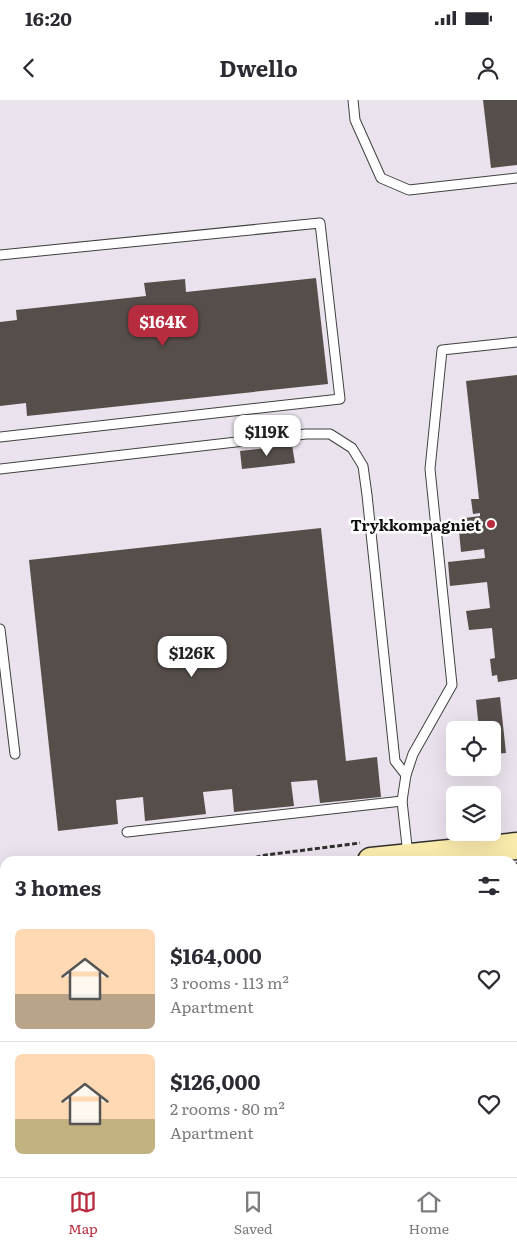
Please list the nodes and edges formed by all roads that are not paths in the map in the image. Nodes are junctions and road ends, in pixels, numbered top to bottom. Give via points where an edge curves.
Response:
1 (353, 100) edge
2 (517, 178) edge
3 (0, 255) edge
4 (517, 342) edge
5 (0, 437) edge
6 (0, 469) edge
7 (0, 629) edge
8 (15, 754) dead end
9 (406, 775) junction
10 (402, 802) junction
11 (127, 832) dead end
12 (517, 846) edge
13 (369, 851) edge
14 (394, 856) edge
15 (409, 856) edge
16 (434, 856) edge

1 - 2 lane via 355,120 381,178 408,190
3 - 5 lane via 320,222 340,399
4 - 9 lane via 442,350 430,469 452,685 413,754
6 - 9 lane via 306,434 330,434 352,448 362,466 366,495 395,761
7 - 8 lane
9 - 10 lane
10 - 11 lane
10 - 15 lane
12 - 16 street
13 - 14 street

